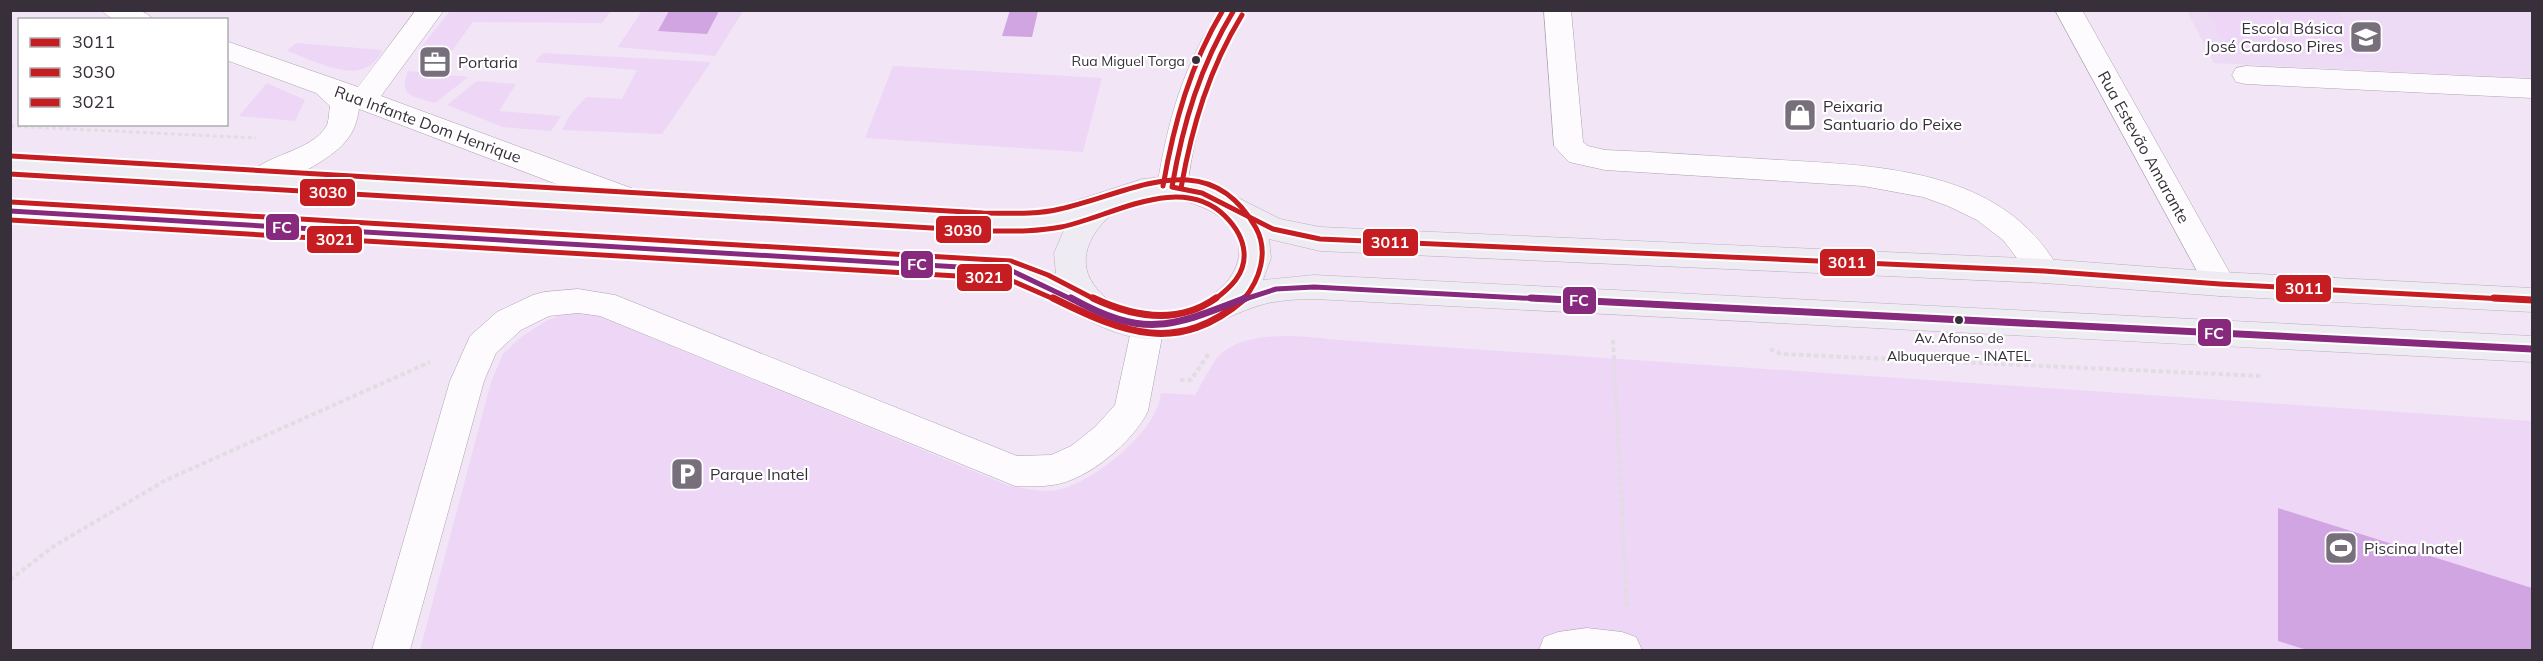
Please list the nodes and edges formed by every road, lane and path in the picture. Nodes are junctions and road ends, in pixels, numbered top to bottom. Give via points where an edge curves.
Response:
1 (115, 10) edge
2 (431, 10) edge
3 (1234, 10) edge
4 (1557, 10) edge
5 (2068, 10) edge
6 (135, 18) edge
7 (228, 51) edge
8 (2246, 75) dead end
9 (326, 86) junction
10 (2532, 89) edge
11 (364, 99) junction
12 (10, 165) edge
13 (261, 178) junction
14 (1172, 187) junction
15 (628, 199) junction
16 (1113, 199) junction
17 (1228, 205) junction
18 (10, 211) edge
19 (2044, 272) junction
20 (2220, 284) junction
21 (2532, 300) edge
22 (1099, 310) junction
23 (1208, 315) junction
24 (1148, 326) junction
25 (1613, 329) dead end
26 (482, 345) junction
27 (2532, 349) edge
28 (10, 580) edge
29 (1624, 633) edge
30 (391, 651) edge
31 (1558, 651) edge

1 - 6 street
2 - 11 street
3 - 14 street via 1206,58 1189,98
4 - 19 street via 1569,146 1579,155 1605,160 1867,176 1916,185 1948,194 1985,212 2014,232
5 - 20 street, Rua Estevão Amarante
7 - 9 street, Rua Infante Dom Henrique
8 - 10 street
9 - 11 street, Rua Infante Dom Henrique
9 - 13 street via 345,104 340,128 305,157
11 - 15 street, Rua Infante Dom Henrique
12 - 13 main road
13 - 15 main road
14 - 16 main road via 1142,190
14 - 17 main road via 1202,193
15 - 16 main road via 1016,222 1051,220
16 - 22 main road via 1089,215 1075,234 1069,256 1071,277 1082,295
17 - 19 main road via 1273,229 1320,239
17 - 23 main road via 1247,223 1255,245 1255,262 1248,281 1232,300
18 - 22 main road via 990,268 1036,278
19 - 20 main road
20 - 21 main road
22 - 24 main road via 1122,321
23 - 24 main road via 1180,324
23 - 27 main road via 1265,292 1294,287 1334,288
24 - 26 street via 1131,411 1084,456 1054,470 1015,471 604,304 544,304 509,321
25 - 29 path
26 - 28 path via 461,349 166,480 54,546
26 - 30 street via 467,381
29 - 31 street

